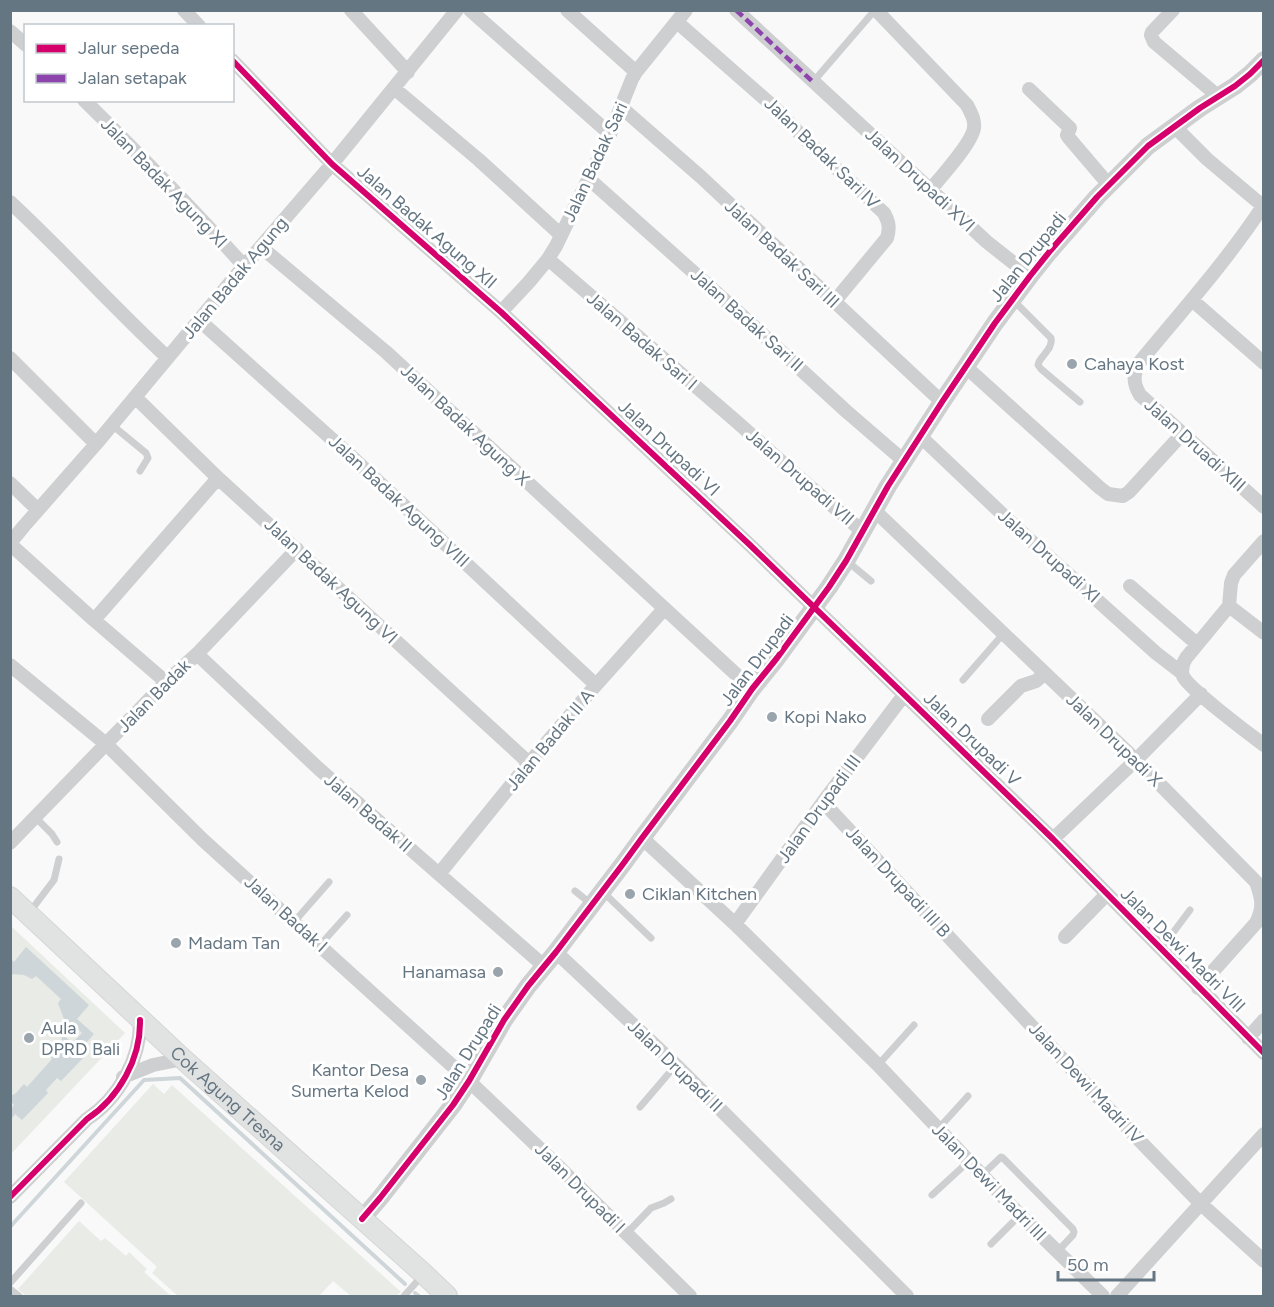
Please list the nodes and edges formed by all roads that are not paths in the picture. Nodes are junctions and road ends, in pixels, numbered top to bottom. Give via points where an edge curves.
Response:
1 (184, 10) edge
2 (351, 10) edge
3 (458, 10) edge
4 (470, 10) edge
5 (567, 10) edge
6 (736, 10) edge
7 (875, 10) edge
8 (1173, 10) edge
9 (681, 16) edge
10 (197, 24) edge
11 (10, 31) edge
12 (24, 43) edge
13 (1263, 61) edge
14 (234, 62) edge
15 (408, 72) junction
16 (636, 72) junction
17 (813, 82) junction
18 (395, 89) junction
19 (1029, 89) dead end
20 (1219, 97) junction
21 (86, 102) edge
22 (622, 108) junction
23 (1174, 126) junction
24 (610, 134) junction
25 (332, 165) junction
26 (589, 179) junction
27 (1109, 185) junction
28 (930, 190) junction
29 (10, 202) edge
30 (1263, 207) edge
31 (561, 235) junction
32 (261, 247) junction
33 (548, 260) junction
34 (244, 266) junction
35 (1030, 276) junction
36 (1013, 299) junction
37 (1192, 300) junction
38 (834, 302) junction
39 (501, 312) junction
40 (199, 320) junction
41 (167, 357) junction
42 (10, 358) edge
43 (1263, 363) edge
44 (966, 367) junction
45 (135, 397) junction
46 (942, 402) junction
47 (1080, 402) dead end
48 (737, 422) joint
49 (112, 425) junction
50 (1183, 434) junction
51 (920, 436) junction
52 (96, 444) junction
53 (904, 461) junction
54 (140, 471) dead end
55 (218, 478) junction
56 (10, 483) edge
57 (1263, 507) edge
58 (38, 510) junction
59 (874, 510) junction
60 (864, 532) junction
61 (1263, 541) edge
62 (10, 543) edge
63 (297, 549) junction
64 (846, 561) junction
65 (872, 581) dead end
66 (1130, 586) dead end
67 (1229, 606) junction
68 (815, 607) junction
69 (664, 609) junction
70 (94, 620) junction
71 (1004, 633) junction
72 (1263, 633) edge
73 (1197, 644) junction
74 (197, 654) junction
75 (10, 664) edge
76 (1045, 673) junction
77 (1182, 673) junction
78 (963, 680) dead end
79 (166, 682) junction
80 (596, 685) junction
81 (752, 689) junction
82 (1201, 694) junction
83 (904, 695) junction
84 (988, 719) dead end
85 (106, 744) junction
86 (1263, 745) edge
87 (1136, 760) junction
88 (529, 763) junction
89 (824, 802) junction
90 (35, 817) junction
91 (642, 838) junction
92 (1053, 839) junction
93 (57, 842) dead end
94 (10, 843) edge
95 (59, 859) dead end
96 (439, 874) junction
97 (329, 882) dead end
98 (574, 891) dead end
99 (1107, 894) junction
100 (10, 897) edge
101 (597, 898) junction
102 (1190, 910) dead end
103 (29, 913) junction
104 (347, 915) dead end
105 (294, 922) junction
106 (735, 924) junction
107 (1065, 937) dead end
108 (651, 938) dead end
109 (320, 945) junction
110 (1160, 947) junction
111 (556, 952) junction
112 (972, 962) joint
113 (544, 966) junction
114 (1198, 988) junction
115 (140, 1020) junction
116 (1263, 1020) edge
117 (914, 1025) dead end
118 (1248, 1038) junction
119 (1263, 1053) edge
120 (183, 1059) junction
121 (676, 1065) junction
122 (878, 1065) junction
123 (127, 1074) junction
124 (469, 1081) junction
125 (968, 1096) dead end
126 (640, 1107) dead end
127 (938, 1129) junction
128 (1263, 1134) edge
129 (969, 1161) junction
130 (982, 1175) junction
131 (932, 1195) dead end
132 (10, 1197) edge
133 (671, 1199) dead end
134 (81, 1203) dead end
135 (1200, 1203) junction
136 (1020, 1215) junction
137 (362, 1219) junction
138 (626, 1234) junction
139 (991, 1244) dead end
140 (1056, 1252) junction
141 (1263, 1261) edge
142 (424, 1274) junction
143 (10, 1283) edge
144 (10, 1289) edge
145 (19, 1296) edge
146 (404, 1296) edge
147 (447, 1296) edge
148 (690, 1296) edge
149 (907, 1296) edge
150 (1103, 1296) edge
151 (1118, 1296) edge

1 - 10 street
2 - 15 street
3 - 15 street, Jalan Badak Agung
4 - 24 street
5 - 16 street
6 - 17 street, Jalan Drupadi XVI
7 - 17 lane
7 - 28 street via 967,105 974,117 971,137
8 - 20 street via 1152,32 1152,38
9 - 16 street, Jalan Badak Sari
9 - 38 street, Jalan Badak Sari IV via 888,219 889,233 884,243
11 - 12 street
13 - 20 street, Jalan Drupadi
14 - 25 street, Jalan Badak Agung XII
15 - 18 street, Jalan Badak Agung
16 - 22 street, Jalan Badak Sari
17 - 28 street, Jalan Drupadi XVI
18 - 25 street, Jalan Badak Agung
18 - 31 street
19 - 27 street via 1070,128 1069,138
20 - 23 street, Jalan Drupadi
21 - 34 street, Jalan Badak Agung XI
22 - 24 street, Jalan Badak Sari
22 - 38 street, Jalan Badak Sari III
23 - 27 street, Jalan Drupadi
23 - 30 street
24 - 26 street, Jalan Badak Sari
25 - 32 street, Jalan Badak Agung
25 - 39 street, Jalan Badak Agung XII
26 - 31 street, Jalan Badak Sari
26 - 53 street, Jalan Badak Sari II
27 - 35 street, Jalan Drupadi
28 - 35 street, Jalan Drupadi XVI
29 - 41 street
30 - 37 street
31 - 33 street, Jalan Badak Sari
32 - 34 street, Jalan Badak Agung
32 - 69 street, Jalan Badak Agung X via 386,352
33 - 39 street, Jalan Badak Sari
33 - 48 street, Jalan Badak Sari I
34 - 40 street, Jalan Badak Agung
35 - 36 street, Jalan Drupadi
36 - 44 street, Jalan Drupadi
36 - 47 lane via 1051,338 1051,346 1038,365
37 - 43 street
37 - 50 street, Jalan Druadi XIII via 1139,363 1134,378 1140,395
38 - 46 street, Jalan Badak Sari III
39 - 68 street, Jalan Drupadi VI
40 - 41 street, Jalan Badak Agung
40 - 80 street, Jalan Badak Agung VIII
41 - 45 street, Jalan Badak Agung
42 - 52 street
44 - 46 street, Jalan Drupadi
44 - 50 street via 1108,494 1123,496 1130,492
45 - 49 street, Jalan Badak Agung
45 - 55 street, Jalan Badak Agung VI
46 - 51 street, Jalan Drupadi
48 - 60 street, Jalan Drupadi VII
49 - 52 street, Jalan Badak Agung
49 - 54 lane via 146,453 148,458
50 - 57 street, Jalan Druadi XIII
51 - 53 street, Jalan Drupadi
51 - 77 street, Jalan Drupadi XI via 1038,547
52 - 58 street, Jalan Badak Agung
53 - 59 street, Jalan Drupadi
55 - 63 street, Jalan Badak Agung VI
55 - 70 street
56 - 58 street
58 - 62 street, Jalan Badak Agung
59 - 60 street, Jalan Drupadi
59 - 71 street, Jalan Drupadi X
60 - 64 street, Jalan Drupadi
61 - 67 street via 1234,575
62 - 70 street
63 - 74 street, Jalan Badak
63 - 88 street, Jalan Badak Agung VI
64 - 65 lane
64 - 68 street, Jalan Drupadi
66 - 73 street
67 - 72 street
67 - 73 street
68 - 81 street, Jalan Drupadi
68 - 83 street, Jalan Drupadi V
69 - 80 street, Jalan Badak II A
69 - 81 street, Jalan Badak Agung X
70 - 79 street
71 - 76 street, Jalan Drupadi X
71 - 78 lane
73 - 77 street via 1186,658
74 - 79 street, Jalan Badak
74 - 96 street, Jalan Badak II via 319,770
75 - 85 street, Jalan Badak I
76 - 84 street via 1022,686
76 - 87 street, Jalan Drupadi X
77 - 82 street, Jalan Drupadi XI
79 - 85 street, Jalan Badak
80 - 88 street, Jalan Badak II A
81 - 91 street, Jalan Drupadi
82 - 86 street, Jalan Drupadi XI
82 - 87 street
83 - 89 street, Jalan Drupadi III
83 - 92 street, Jalan Drupadi V
85 - 90 street, Jalan Badak
85 - 105 street, Jalan Badak I via 203,840
87 - 92 street
87 - 114 street, Jalan Drupadi X via 1256,882 1260,894 1262,911 1256,923
88 - 96 street, Jalan Badak II A
89 - 106 street, Jalan Drupadi III
89 - 112 street, Jalan Drupadi III B
90 - 93 lane
90 - 94 street, Jalan Badak
91 - 101 street, Jalan Drupadi
91 - 106 street
92 - 99 street, Jalan Drupadi V
95 - 103 lane via 54,880
96 - 113 street, Jalan Badak II
97 - 105 lane
98 - 101 lane
99 - 107 street
99 - 110 street, Jalan Dewi Madri VIII
100 - 103 main road, Cok Agung Tresna
101 - 108 lane
101 - 111 street, Jalan Drupadi
102 - 110 lane
103 - 115 main road, Cok Agung Tresna
104 - 109 lane
105 - 109 street, Jalan Badak I
106 - 122 street
109 - 124 street, Jalan Badak I
110 - 114 street, Jalan Dewi Madri VIII
111 - 113 street, Jalan Drupadi
111 - 121 street, Jalan Drupadi II
112 - 135 street, Jalan Dewi Madri IV
113 - 124 street, Jalan Drupadi via 504,1020
114 - 118 street, Jalan Dewi Madri VIII
115 - 120 main road, Cok Agung Tresna
115 - 123 street via 141,1032
116 - 118 street
117 - 122 lane
118 - 119 street, Jalan Dewi Madri VIII
120 - 123 street
120 - 137 main road, Cok Agung Tresna
121 - 126 lane
121 - 149 street, Jalan Drupadi II
122 - 127 street, Jalan Dewi Madri III
123 - 132 street
124 - 137 street, Jalan Drupadi
124 - 138 street, Jalan Drupadi I
125 - 127 lane
127 - 129 street, Jalan Dewi Madri III
128 - 135 street
129 - 130 street, Jalan Dewi Madri III
129 - 131 lane
130 - 136 street, Jalan Dewi Madri III
130 - 140 lane via 1003,1158 1073,1229 1073,1235
133 - 138 lane via 651,1208
134 - 143 lane
135 - 141 street, Jalan Dewi Madri IV
135 - 151 street
136 - 139 lane
136 - 140 street, Jalan Dewi Madri III
137 - 142 main road, Cok Agung Tresna
138 - 148 street, Jalan Drupadi I
140 - 150 street, Jalan Dewi Madri III
142 - 146 lane
142 - 147 main road, Cok Agung Tresna
144 - 145 lane

